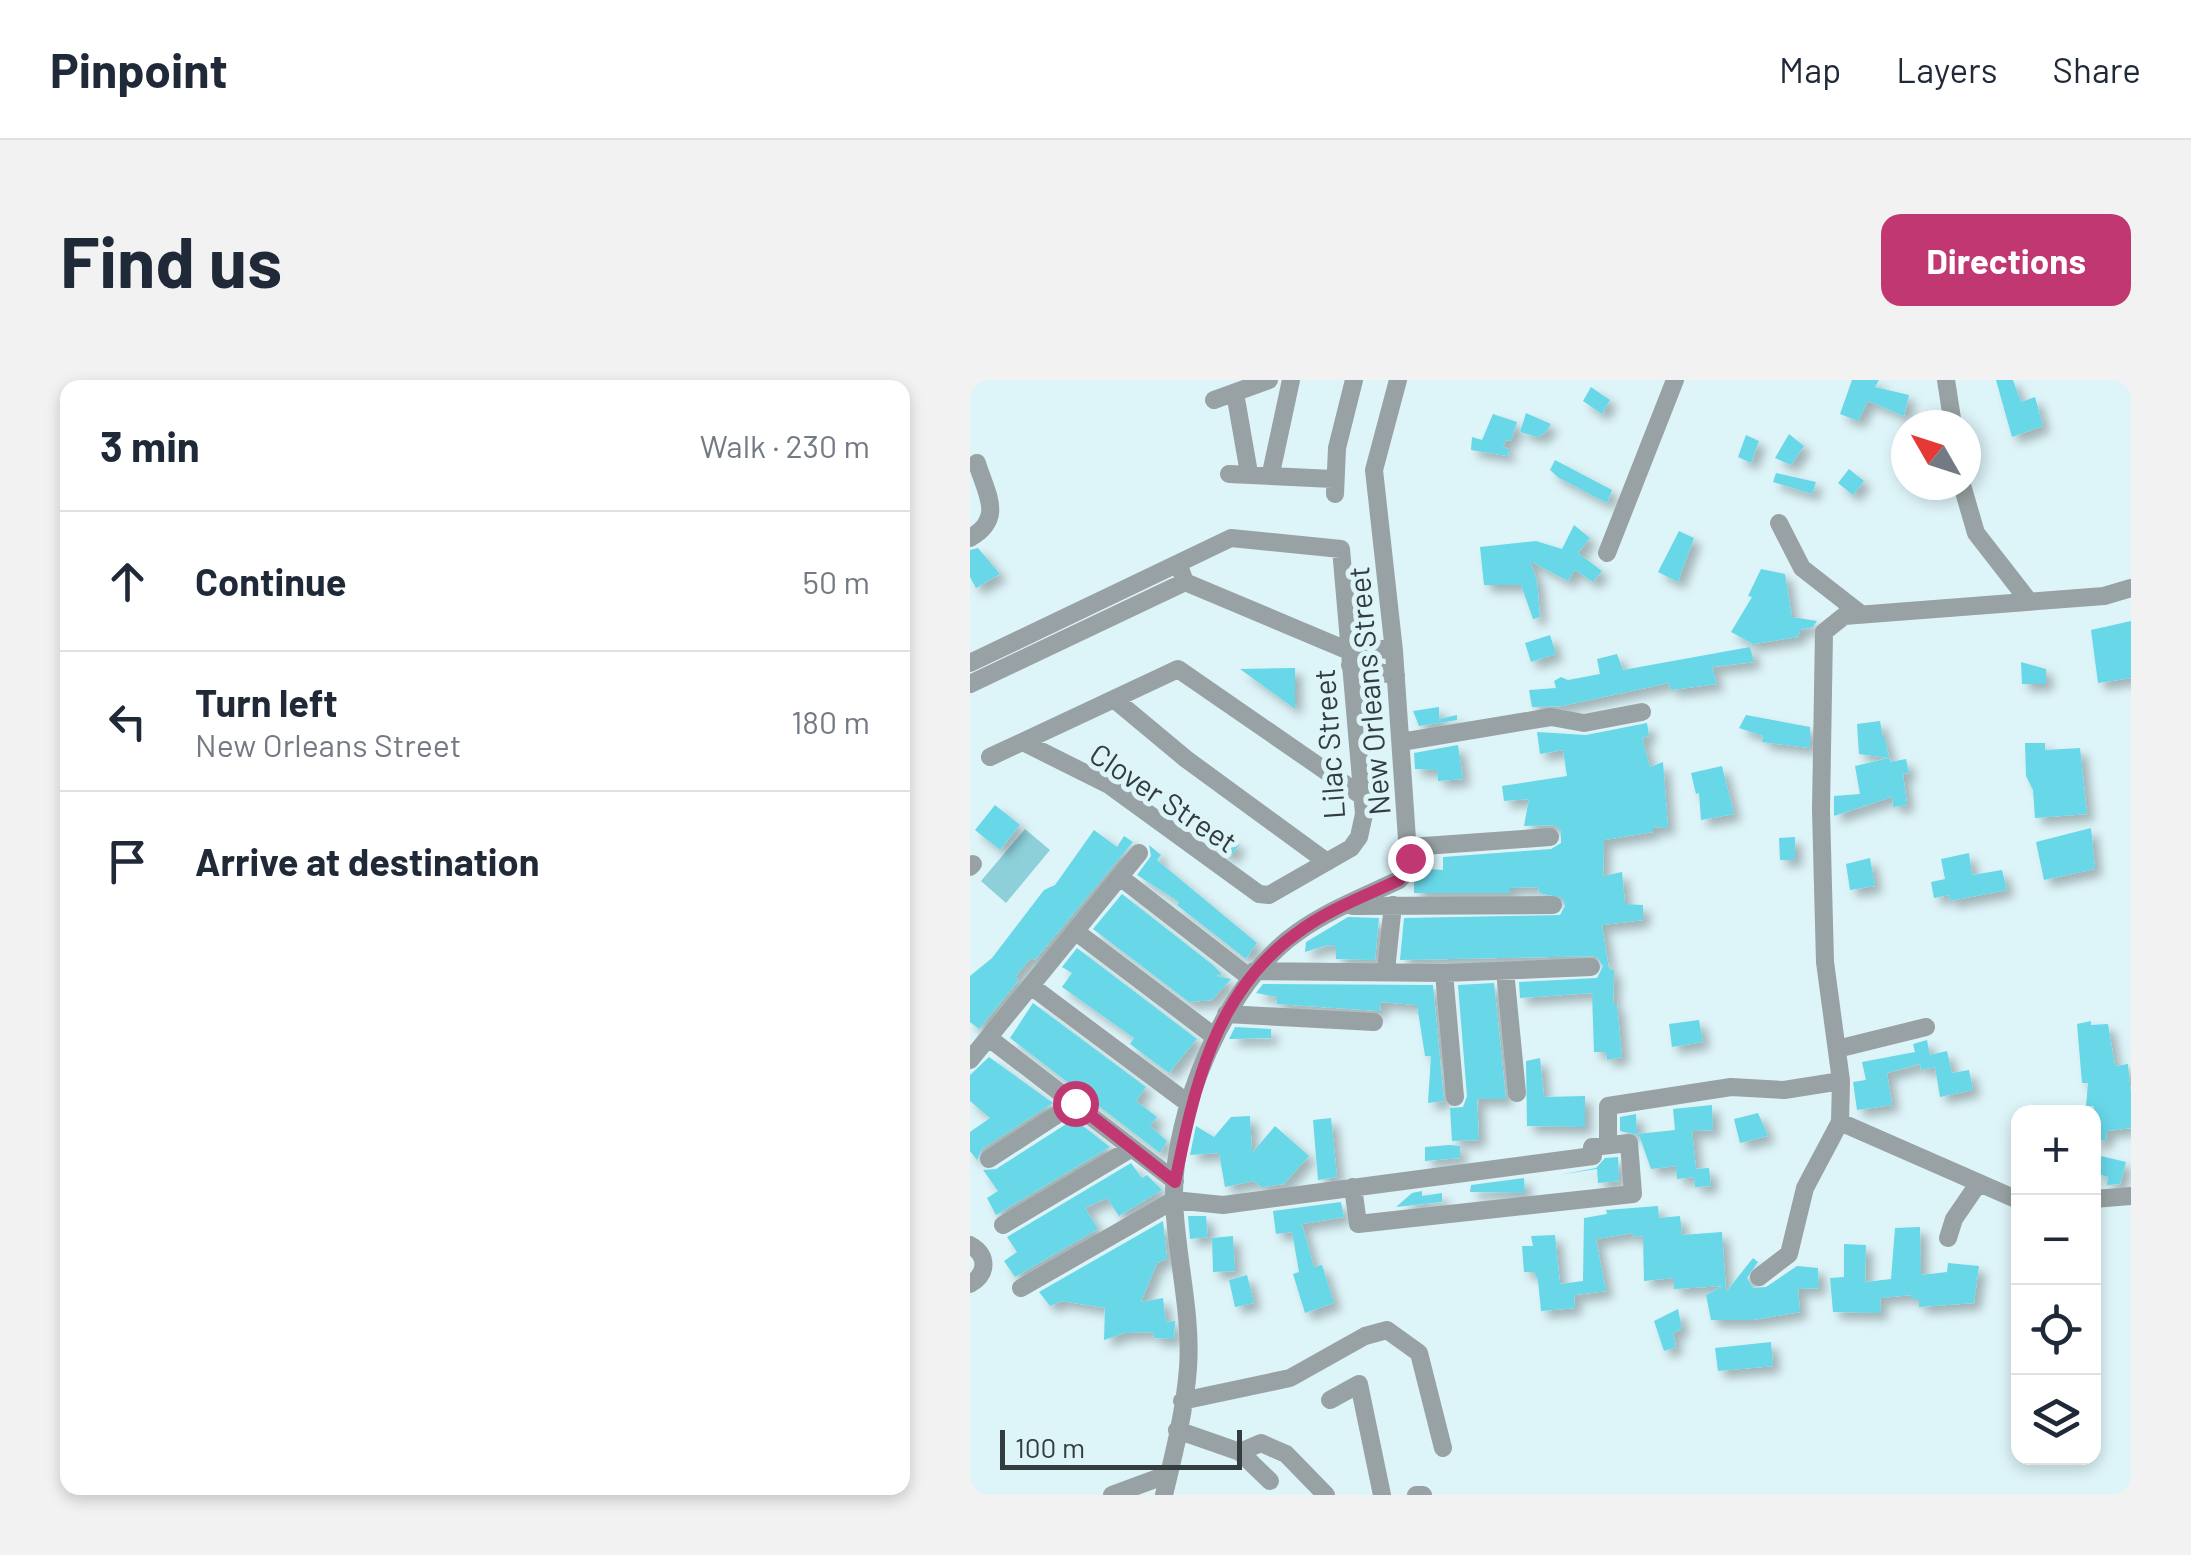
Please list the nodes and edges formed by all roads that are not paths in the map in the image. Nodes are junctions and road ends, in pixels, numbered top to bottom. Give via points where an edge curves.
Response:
1 (1269, 380) edge
2 (1291, 380) edge
3 (1354, 380) edge
4 (1398, 380) edge
5 (1675, 380) edge
6 (1946, 380) edge
7 (1235, 392) junction
8 (1214, 400) dead end
9 (1950, 410) edge
10 (977, 463) dead end
11 (1249, 473) junction
12 (1271, 473) junction
13 (1229, 474) dead end
14 (1966, 500) edge
15 (1779, 523) dead end
16 (970, 538) edge
17 (1607, 554) dead end
18 (1178, 564) junction
19 (1185, 582) junction
20 (2131, 588) edge
21 (2028, 600) junction
22 (1862, 614) junction
23 (1394, 651) junction
24 (1349, 653) junction
25 (970, 663) edge
26 (1396, 676) junction
27 (970, 684) edge
28 (1114, 699) junction
29 (1642, 712) dead end
30 (1023, 742) junction
31 (1401, 742) junction
32 (990, 757) dead end
33 (1362, 796) junction
34 (1550, 837) dead end
35 (1410, 847) junction
36 (1139, 853) dead end
37 (1327, 862) junction
38 (1120, 877) junction
39 (1273, 893) joint
40 (1392, 905) junction
41 (1552, 905) dead end
42 (1342, 906) junction
43 (1075, 930) junction
44 (1590, 966) dead end
45 (1386, 970) junction
46 (1505, 970) junction
47 (1444, 973) junction
48 (1252, 974) junction
49 (1030, 986) junction
50 (1226, 1014) junction
51 (1374, 1022) dead end
52 (1926, 1027) dead end
53 (1215, 1037) junction
54 (989, 1038) junction
55 (1837, 1049) junction
56 (970, 1060) edge
57 (1841, 1081) junction
58 (1517, 1093) dead end
59 (1454, 1097) dead end
60 (1075, 1103) junction
61 (1189, 1104) junction
62 (1840, 1122) junction
63 (1608, 1145) junction
64 (1132, 1148) junction
65 (989, 1159) dead end
66 (1978, 1184) junction
67 (1353, 1188) junction
68 (1175, 1191) junction
69 (2131, 1196) edge
70 (2011, 1197) edge
71 (2101, 1198) edge
72 (1003, 1226) dead end
73 (1948, 1238) dead end
74 (970, 1246) edge
75 (1759, 1277) dead end
76 (970, 1284) edge
77 (1021, 1288) dead end
78 (1330, 1400) dead end
79 (1182, 1402) junction
80 (1177, 1430) junction
81 (1443, 1448) dead end
82 (1240, 1452) junction
83 (1170, 1474) junction
84 (1270, 1480) dead end
85 (1112, 1495) edge
86 (1164, 1495) edge
87 (1326, 1495) edge
88 (1382, 1495) edge

1 - 7 street
2 - 12 street
3 - 12 street via 1334,486
4 - 23 street, New Orleans Street via 1374,470
5 - 17 street
6 - 9 street
7 - 8 street
7 - 11 street
10 - 16 street via 992,514 986,529
11 - 12 street
11 - 13 street
14 - 21 street via 1976,533
15 - 22 street via 1802,568
18 - 19 street
18 - 24 street, Lilac Street via 1237,537 1336,546 1342,552
18 - 25 street
19 - 24 street
19 - 27 street
20 - 21 street
21 - 22 street
22 - 55 street via 1832,623 1822,645 1825,944
23 - 24 street
23 - 26 street, New Orleans Street
24 - 26 street
24 - 33 street, Lilac Street
26 - 31 street, New Orleans Street
28 - 30 street
28 - 33 street via 1174,669 1204,682
28 - 37 street
29 - 31 street via 1584,723 1552,716
30 - 32 street
30 - 39 street, Clover Street via 1108,786 1259,894
31 - 35 street, New Orleans Street
33 - 37 street, Lilac Street via 1359,837
34 - 35 street
35 - 42 street, New Orleans Street via 1409,868 1399,880
36 - 38 street
37 - 39 street, Lilac Street
38 - 43 street
38 - 48 street
40 - 41 street
40 - 42 street
40 - 45 street
42 - 48 street, New Orleans Street via 1296,933
43 - 49 street
43 - 53 street
44 - 46 street
45 - 47 street
45 - 48 street
46 - 47 street
46 - 58 street
47 - 59 street
48 - 50 street, New Orleans Street
49 - 54 street
49 - 61 street
50 - 51 street
50 - 53 street, New Orleans Street
52 - 55 street
53 - 61 street, New Orleans Street
54 - 56 street
54 - 60 street
55 - 57 street
57 - 62 street
57 - 63 street via 1784,1090 1730,1087 1608,1106
60 - 64 street
60 - 65 street
61 - 68 street, New Orleans Street
62 - 66 street
62 - 75 street via 1805,1188 1789,1254
63 - 67 street via 1592,1147 1593,1156
63 - 67 street via 1629,1143 1633,1194 1358,1224
64 - 68 street
64 - 72 street
66 - 70 street
66 - 73 street
67 - 68 street via 1223,1205
68 - 77 street
68 - 79 street, New Orleans Street via 1188,1367
69 - 71 street
74 - 76 street via 984,1264
78 - 88 street via 1359,1384
79 - 80 street, New Orleans Street
79 - 81 street via 1290,1378 1387,1330 1419,1352
80 - 82 street
80 - 83 street, New Orleans Street
82 - 84 street
82 - 87 street via 1261,1444 1286,1454
83 - 85 street
83 - 86 street, New Orleans Street

